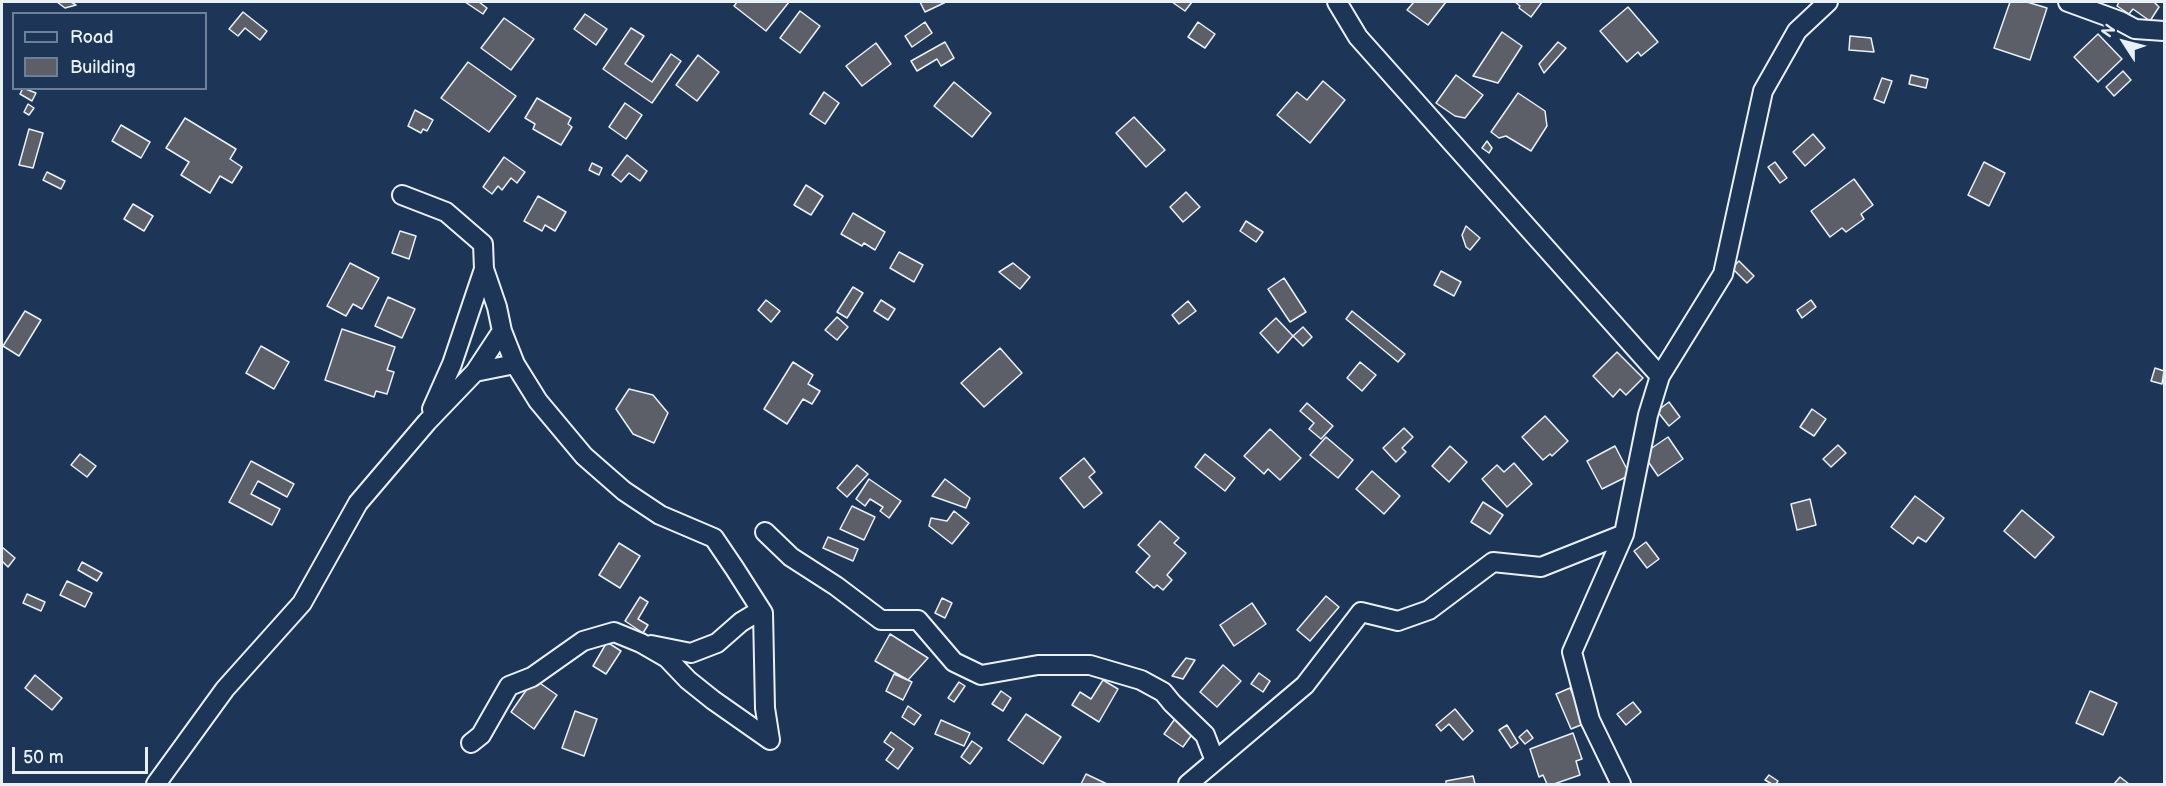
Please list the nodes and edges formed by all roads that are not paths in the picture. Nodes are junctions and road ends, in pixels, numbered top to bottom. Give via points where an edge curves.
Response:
1 (1336, 2) edge
2 (1828, 2) edge
3 (2068, 2) edge
4 (2164, 32) edge
5 (402, 195) dead end
6 (484, 268) junction
7 (502, 331) junction
8 (515, 364) junction
9 (476, 372) junction
10 (1660, 376) junction
11 (427, 422) junction
12 (765, 532) dead end
13 (1624, 534) junction
14 (761, 610) junction
15 (641, 643) junction
16 (471, 743) dead end
17 (1215, 761) junction
18 (156, 784) edge
19 (1188, 784) edge
20 (1621, 784) edge

1 - 10 street via 1358,38
2 - 10 street via 1797,31 1763,91 1723,274
3 - 4 street via 2135,29
5 - 6 street via 446,212 483,244
6 - 7 street
6 - 11 street via 452,364
7 - 8 street
7 - 9 street
8 - 9 street
8 - 14 street via 538,401 584,456 616,484 660,515 714,538
9 - 11 street
10 - 13 street via 1648,415
11 - 18 street via 358,503 302,603 225,689
12 - 17 street via 791,557 881,620 918,620 954,662 981,675 1038,665 1090,665 1141,680 1163,692 1205,735
13 - 17 street via 1540,567 1493,562 1429,610 1398,621 1361,612 1305,685
13 - 20 street via 1572,652 1590,720
14 - 15 street via 717,643 691,653
14 - 15 street via 770,740 688,680 667,658
15 - 16 street via 615,632 583,641 532,677 509,686 481,735
17 - 19 street

